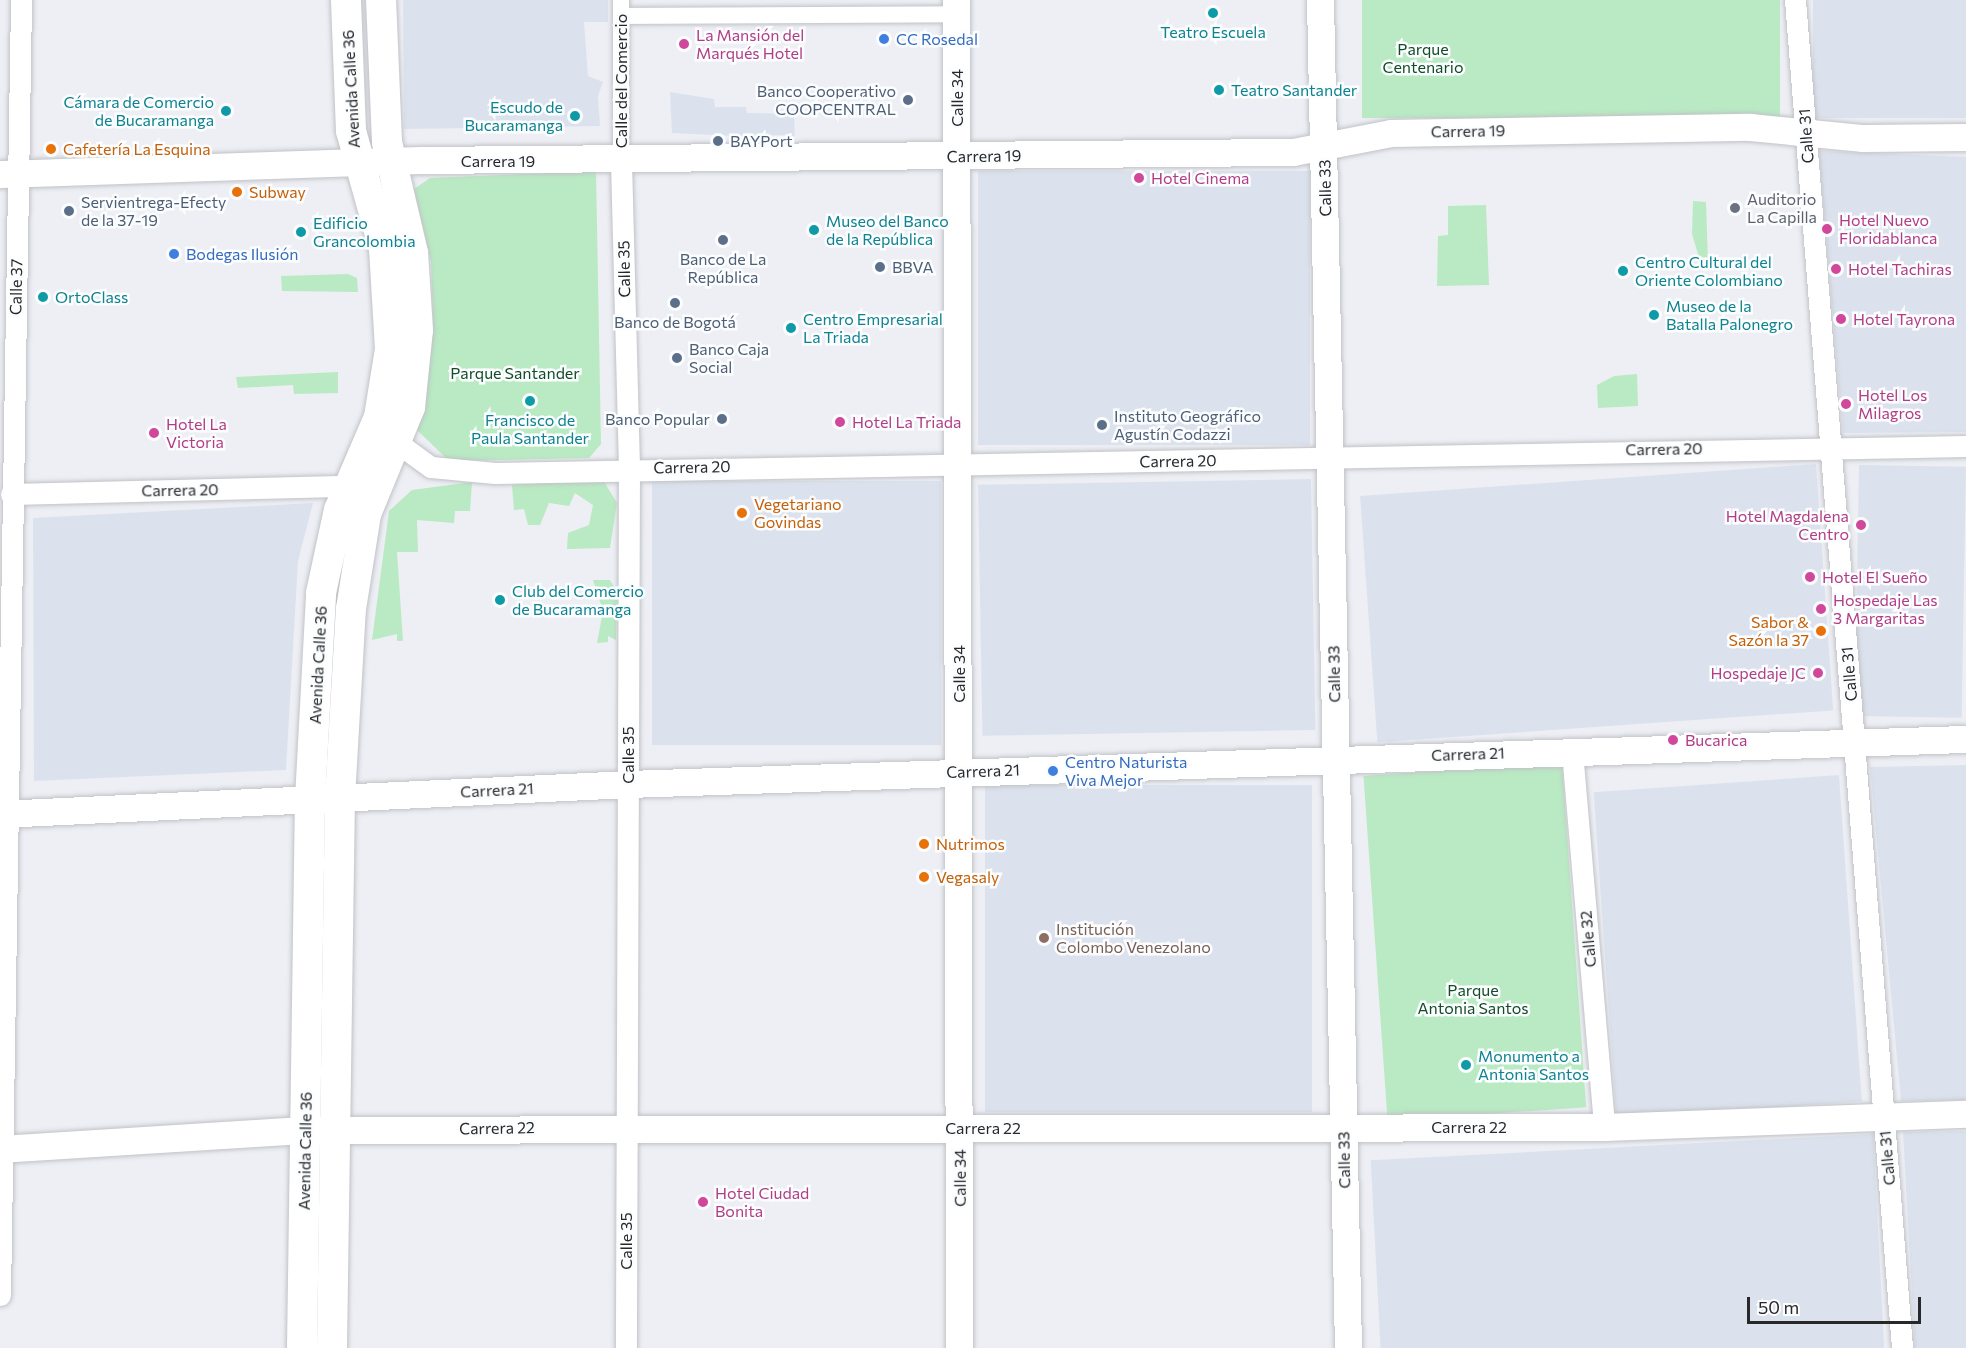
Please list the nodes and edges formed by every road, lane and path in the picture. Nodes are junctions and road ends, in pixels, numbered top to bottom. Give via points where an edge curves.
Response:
1 (21, 0) edge
2 (346, 0) edge
3 (381, 0) edge
4 (1320, 0) edge
5 (1795, 0) edge
6 (956, 7) edge
7 (621, 8) edge
8 (1805, 132) junction
9 (1966, 137) edge
10 (1324, 147) junction
11 (957, 156) junction
12 (390, 161) junction
13 (356, 162) junction
14 (621, 162) junction
15 (9, 173) edge
16 (6, 411) edge
17 (399, 444) junction
18 (1828, 445) junction
19 (1966, 446) edge
20 (1330, 457) junction
21 (959, 466) junction
22 (629, 469) junction
23 (349, 486) junction
24 (11, 494) junction
25 (1966, 739) edge
26 (1854, 742) junction
27 (1572, 751) junction
28 (1336, 759) junction
29 (959, 772) junction
30 (628, 784) junction
31 (340, 798) junction
32 (310, 799) junction
33 (6, 814) edge
34 (1966, 1114) edge
35 (1884, 1115) junction
36 (626, 1126) junction
37 (1604, 1127) junction
38 (1344, 1128) junction
39 (960, 1129) junction
40 (305, 1130) junction
41 (335, 1130) junction
42 (2, 1149) edge
43 (0, 1295) edge
44 (302, 1348) edge
45 (332, 1348) edge
46 (626, 1348) edge
47 (959, 1348) edge
48 (1348, 1348) edge
49 (1902, 1348) edge

1 - 15 street, Calle 37
2 - 13 main road, Avenida Calle 36
3 - 12 main road, Avenida Calle 36
4 - 10 street, Calle 33
5 - 8 street, Calle 31
6 - 7 street
6 - 11 street, Calle 34
7 - 14 street, Calle del Comercio
8 - 9 street, Carrera 19 via 1863,138
8 - 10 street, Carrera 19 via 1750,127 1391,133
8 - 18 street, Calle 31
10 - 11 street, Carrera 19 via 1293,152
10 - 20 street, Calle 33
11 - 14 street, Carrera 19
11 - 21 street, Calle 34
12 - 13 street, Carrera 19
12 - 14 street, Carrera 19
12 - 17 main road, Avenida Calle 36 via 417,291 416,369
13 - 15 street, Carrera 19
13 - 23 main road, Avenida Calle 36 via 384,249 390,349 379,417
14 - 22 street, Calle 35
15 - 16 street, Calle 37
16 - 24 street, Calle 37
17 - 22 street, Carrera 20 via 421,462 447,471
17 - 31 main road, Avenida Calle 36 via 366,514 354,574
18 - 19 street, Carrera 20
18 - 20 street, Carrera 20
18 - 26 street, Calle 31
20 - 21 street, Carrera 20
20 - 28 street, Calle 33
21 - 22 street, Carrera 20
21 - 29 street, Calle 34
22 - 30 street, Calle 35
23 - 24 street, Carrera 20
23 - 32 main road, Avenida Calle 36 via 324,566
24 - 33 street, Calle 37
25 - 26 street, Carrera 21
26 - 27 street, Carrera 21
26 - 35 street, Calle 31
27 - 28 street, Carrera 21
27 - 37 street, Calle 32
28 - 29 street, Carrera 21
28 - 38 street, Calle 33
29 - 30 street, Carrera 21
29 - 39 street, Calle 34
30 - 31 street, Carrera 21
30 - 36 street, Calle 35
31 - 32 street, Carrera 21
31 - 41 main road, Avenida Calle 36
32 - 33 street, Carrera 21
32 - 40 main road, Avenida Calle 36
33 - 42 street, Calle 37
34 - 35 street, Carrera 22
35 - 37 street, Carrera 22
35 - 49 street, Calle 31
36 - 39 street, Carrera 22
36 - 41 street, Carrera 22
36 - 46 street, Calle 35
37 - 38 street, Carrera 22
38 - 39 street, Carrera 22
38 - 48 street, Calle 33
39 - 47 street, Calle 34
40 - 41 street, Carrera 22
40 - 42 street, Carrera 22
40 - 44 main road, Avenida Calle 36
41 - 45 main road, Avenida Calle 36
42 - 43 street, Calle 37

